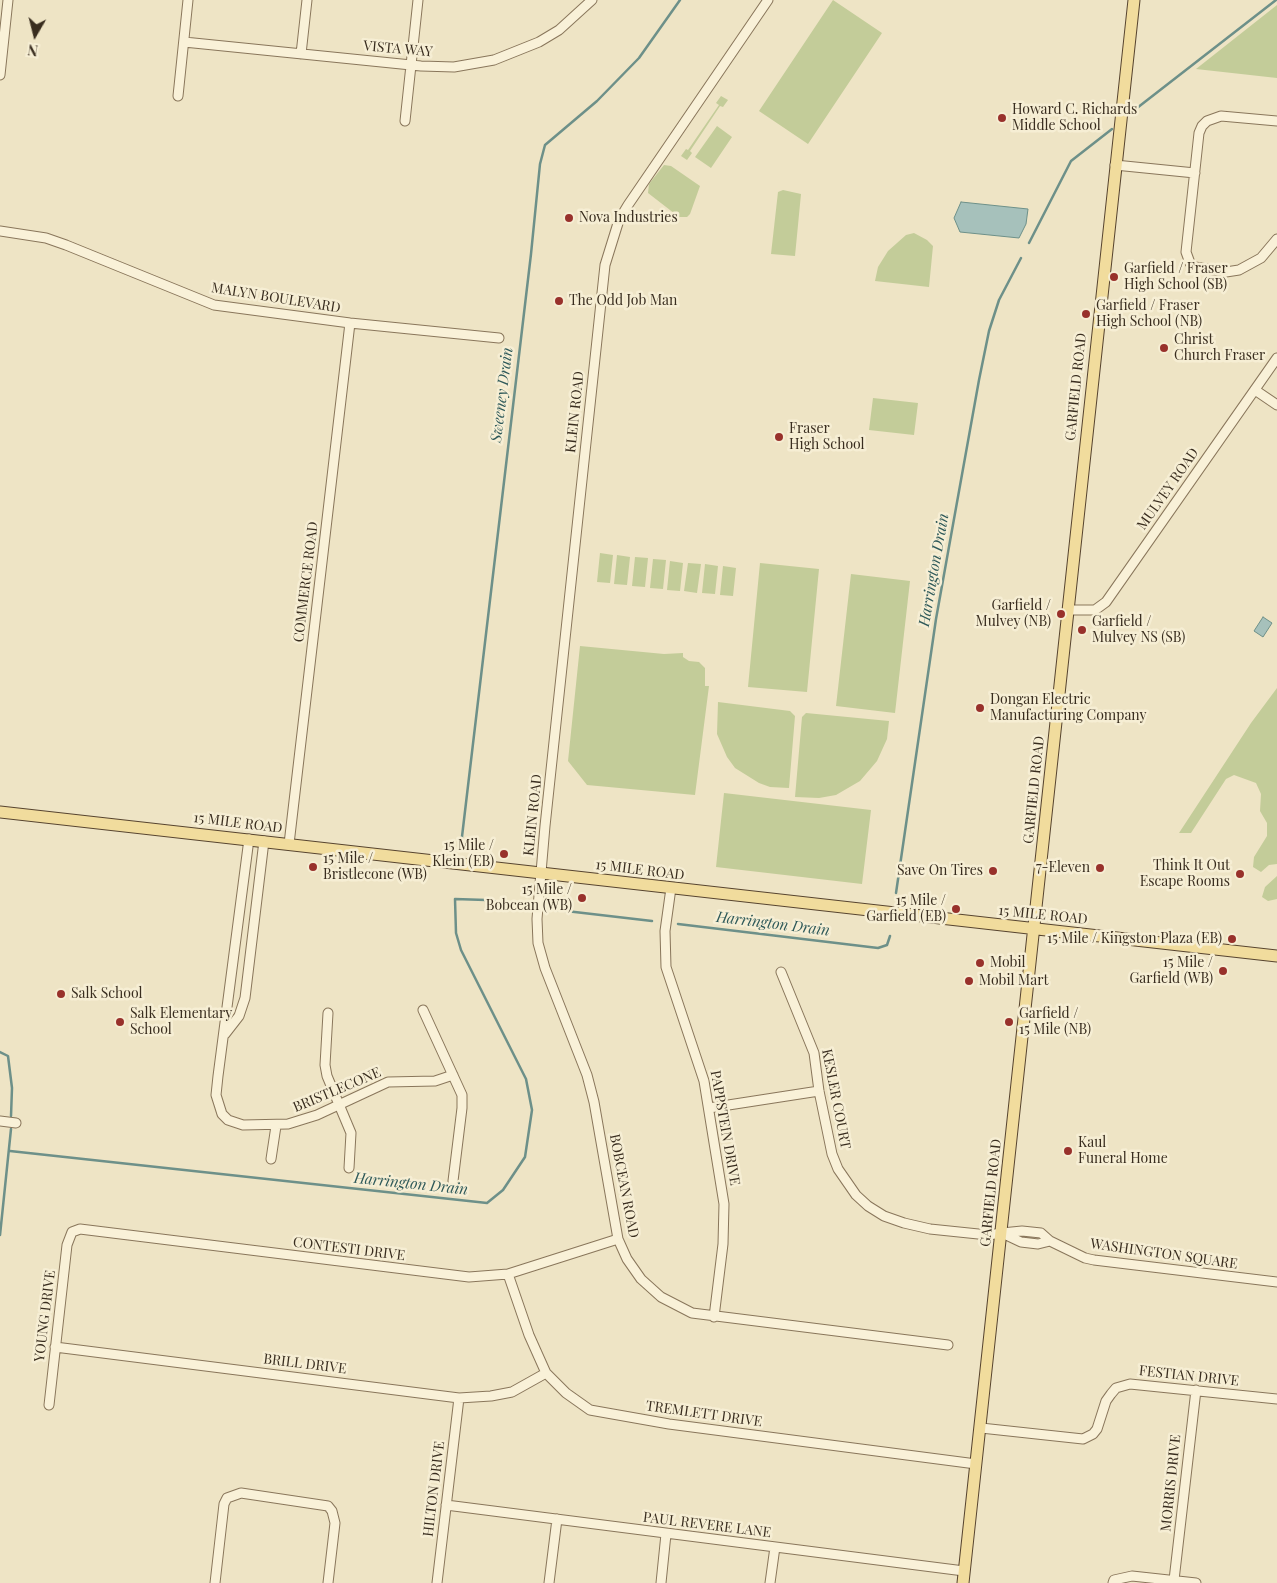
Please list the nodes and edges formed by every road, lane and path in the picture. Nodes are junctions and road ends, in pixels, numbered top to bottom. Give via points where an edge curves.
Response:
1 (8, 0) edge
2 (188, 0) edge
3 (307, 0) edge
4 (418, 0) edge
5 (592, 0) edge
6 (768, 0) edge
7 (1134, 0) edge
8 (184, 42) junction
9 (301, 54) junction
10 (411, 65) junction
11 (0, 75) edge
12 (178, 96) dead end
13 (405, 121) dead end
14 (1277, 121) edge
15 (1115, 165) junction
16 (1195, 173) junction
17 (0, 231) edge
18 (1277, 239) edge
19 (350, 323) junction
20 (499, 338) dead end
21 (1277, 358) edge
22 (1255, 390) junction
23 (1277, 405) edge
24 (1067, 610) junction
25 (0, 812) edge
26 (249, 840) junction
27 (264, 841) junction
28 (289, 844) junction
29 (542, 873) junction
30 (671, 888) junction
31 (1034, 930) junction
32 (1277, 956) edge
33 (782, 972) dead end
34 (423, 1010) dead end
35 (328, 1013) dead end
36 (223, 1036) junction
37 (453, 1075) junction
38 (819, 1092) junction
39 (340, 1104) junction
40 (709, 1108) junction
41 (0, 1121) edge
42 (16, 1123) dead end
43 (276, 1126) junction
44 (271, 1159) dead end
45 (349, 1168) dead end
46 (453, 1181) dead end
47 (72, 1232) joint
48 (1002, 1233) junction
49 (618, 1239) junction
50 (508, 1274) junction
51 (1277, 1282) edge
52 (714, 1317) junction
53 (948, 1345) dead end
54 (55, 1347) junction
55 (546, 1372) junction
56 (1196, 1390) junction
57 (460, 1398) junction
58 (1277, 1399) edge
59 (49, 1406) dead end
60 (981, 1428) junction
61 (976, 1464) junction
62 (446, 1505) junction
63 (557, 1519) junction
64 (666, 1534) junction
65 (775, 1547) junction
66 (964, 1571) junction
67 (1174, 1580) junction
68 (1113, 1581) edge
69 (215, 1583) edge
70 (328, 1583) edge
71 (437, 1583) edge
72 (549, 1583) edge
73 (661, 1583) edge
74 (770, 1583) edge
75 (963, 1583) edge
76 (1196, 1583) edge

1 - 11 street
2 - 8 street
3 - 9 street
4 - 10 street
5 - 10 street, VISTA WAY via 559,30 518,52 474,65
6 - 29 street, KLEIN ROAD via 636,192 619,220 609,252 603,278 544,826
7 - 15 main road, GARFIELD ROAD
8 - 9 street, VISTA WAY
8 - 12 street
9 - 10 street, VISTA WAY
10 - 13 street
14 - 16 street via 1221,116 1207,121 1199,133
15 - 16 street
15 - 24 main road, GARFIELD ROAD
16 - 18 street via 1186,252 1190,263 1202,269 1239,270 1261,258
17 - 19 street, MALYN BOULEVARD via 46,238 214,305
19 - 20 street, MALYN BOULEVARD
19 - 28 street, COMMERCE ROAD
21 - 22 street, MULVEY ROAD
22 - 23 street
22 - 24 street, MULVEY ROAD via 1106,602 1095,610
24 - 31 main road, GARFIELD ROAD
25 - 26 main road, 15 MILE ROAD
26 - 27 main road, 15 MILE ROAD
26 - 36 street, BRISTLECONE
27 - 28 main road, 15 MILE ROAD
27 - 36 street via 245,998 239,1016
28 - 29 main road, 15 MILE ROAD
29 - 30 main road, 15 MILE ROAD
29 - 49 street, BOBCEAN ROAD via 537,919 540,952 587,1075
30 - 31 main road, 15 MILE ROAD
30 - 40 street, PAPPSTEIN DRIVE via 666,967 699,1062
31 - 32 main road, 15 MILE ROAD
31 - 48 main road, GARFIELD ROAD
33 - 38 street, KESLER COURT via 810,1037
34 - 37 street
35 - 39 street via 325,1066
36 - 43 street, BRISTLECONE via 216,1095 222,1114 228,1120 243,1125
37 - 39 street, BRISTLECONE via 435,1081 388,1082
37 - 46 street via 462,1095
38 - 40 street
38 - 48 street, KESLER COURT via 835,1161 845,1180 868,1206 884,1216 930,1229 988,1235
39 - 43 street, BRISTLECONE via 300,1122
39 - 45 street via 351,1134
40 - 52 street, PAPPSTEIN DRIVE via 725,1219
41 - 42 street
43 - 44 street
47 - 50 street, CONTESTI DRIVE via 89,1229 450,1275 486,1277
47 - 54 street, YOUNG DRIVE via 67,1245
48 - 51 street, WASHINGTON SQUARE via 1021,1242 1038,1244 1050,1241 1094,1260
48 - 60 main road, GARFIELD ROAD
49 - 50 street, CONTESTI DRIVE
49 - 52 street, BOBCEAN ROAD via 633,1269 662,1297 692,1313
50 - 55 street, TREMLETT DRIVE
52 - 53 street, BOBCEAN ROAD
54 - 57 street, BRILL DRIVE
54 - 59 street, YOUNG DRIVE
55 - 57 street, BRILL DRIVE via 512,1392
55 - 61 street, TREMLETT DRIVE via 578,1403 604,1414
56 - 58 street, FESTIAN DRIVE
56 - 60 street, FESTIAN DRIVE via 1122,1385 1106,1401 1093,1434 1083,1438
56 - 67 street, MORRIS DRIVE
57 - 62 street, HILTON DRIVE
60 - 61 main road, GARFIELD ROAD
61 - 66 main road, GARFIELD ROAD
62 - 63 street, PAUL REVERE LANE
62 - 71 street, HILTON DRIVE
63 - 64 street, PAUL REVERE LANE
63 - 72 street
64 - 65 street, PAUL REVERE LANE
64 - 73 street
65 - 66 street, PAUL REVERE LANE
65 - 74 street
66 - 75 main road, GARFIELD ROAD
67 - 68 street via 1132,1576
67 - 76 street
69 - 70 street via 227,1498 241,1493 322,1503 332,1511 335,1523

